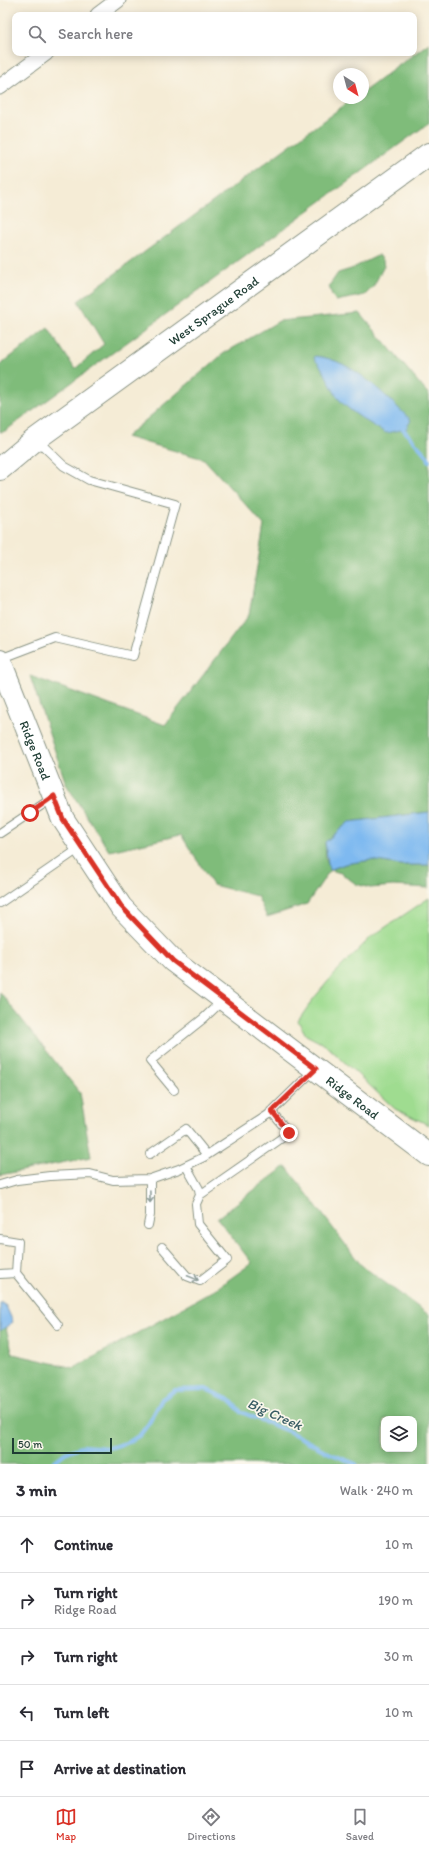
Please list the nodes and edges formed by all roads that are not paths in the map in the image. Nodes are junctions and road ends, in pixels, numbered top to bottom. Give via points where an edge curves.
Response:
1 (118, 0) edge
2 (102, 12) edge
3 (42, 56) edge
4 (0, 88) edge
5 (429, 154) edge
6 (36, 439) junction
7 (0, 469) edge
8 (0, 660) edge
9 (54, 796) junction
10 (0, 833) edge
11 (82, 847) junction
12 (0, 903) edge
13 (223, 999) junction
14 (316, 1069) junction
15 (174, 1090) dead end
16 (272, 1111) junction
17 (150, 1154) dead end
18 (207, 1155) junction
19 (429, 1155) edge
20 (186, 1166) junction
21 (150, 1179) junction
22 (0, 1185) edge
23 (200, 1195) junction
24 (148, 1225) dead end
25 (0, 1239) edge
26 (162, 1247) dead end
27 (16, 1273) junction
28 (0, 1274) edge
29 (58, 1325) dead end

1 - 2 street
3 - 4 street
5 - 6 main road, West Sprague Road
6 - 7 main road, West Sprague Road
6 - 8 lane via 64,466 89,480 175,504 133,656 55,638
8 - 9 main road, Ridge Road
9 - 10 lane
9 - 11 main road, Ridge Road via 63,819
11 - 12 lane
11 - 13 main road, Ridge Road via 121,906 173,961
13 - 14 main road, Ridge Road
13 - 15 lane via 204,1018 150,1061
14 - 16 lane
14 - 19 main road, Ridge Road
16 - 18 lane
16 - 23 lane via 289,1133
17 - 18 lane via 186,1128
18 - 20 lane
20 - 21 lane
20 - 23 lane
21 - 22 lane via 113,1180 90,1174 16,1180
21 -> 24 lane
26 -> 23 lane via 187,1276 200,1281 227,1260 198,1224 196,1204
25 - 27 lane via 18,1242
27 - 28 lane
27 - 29 lane

